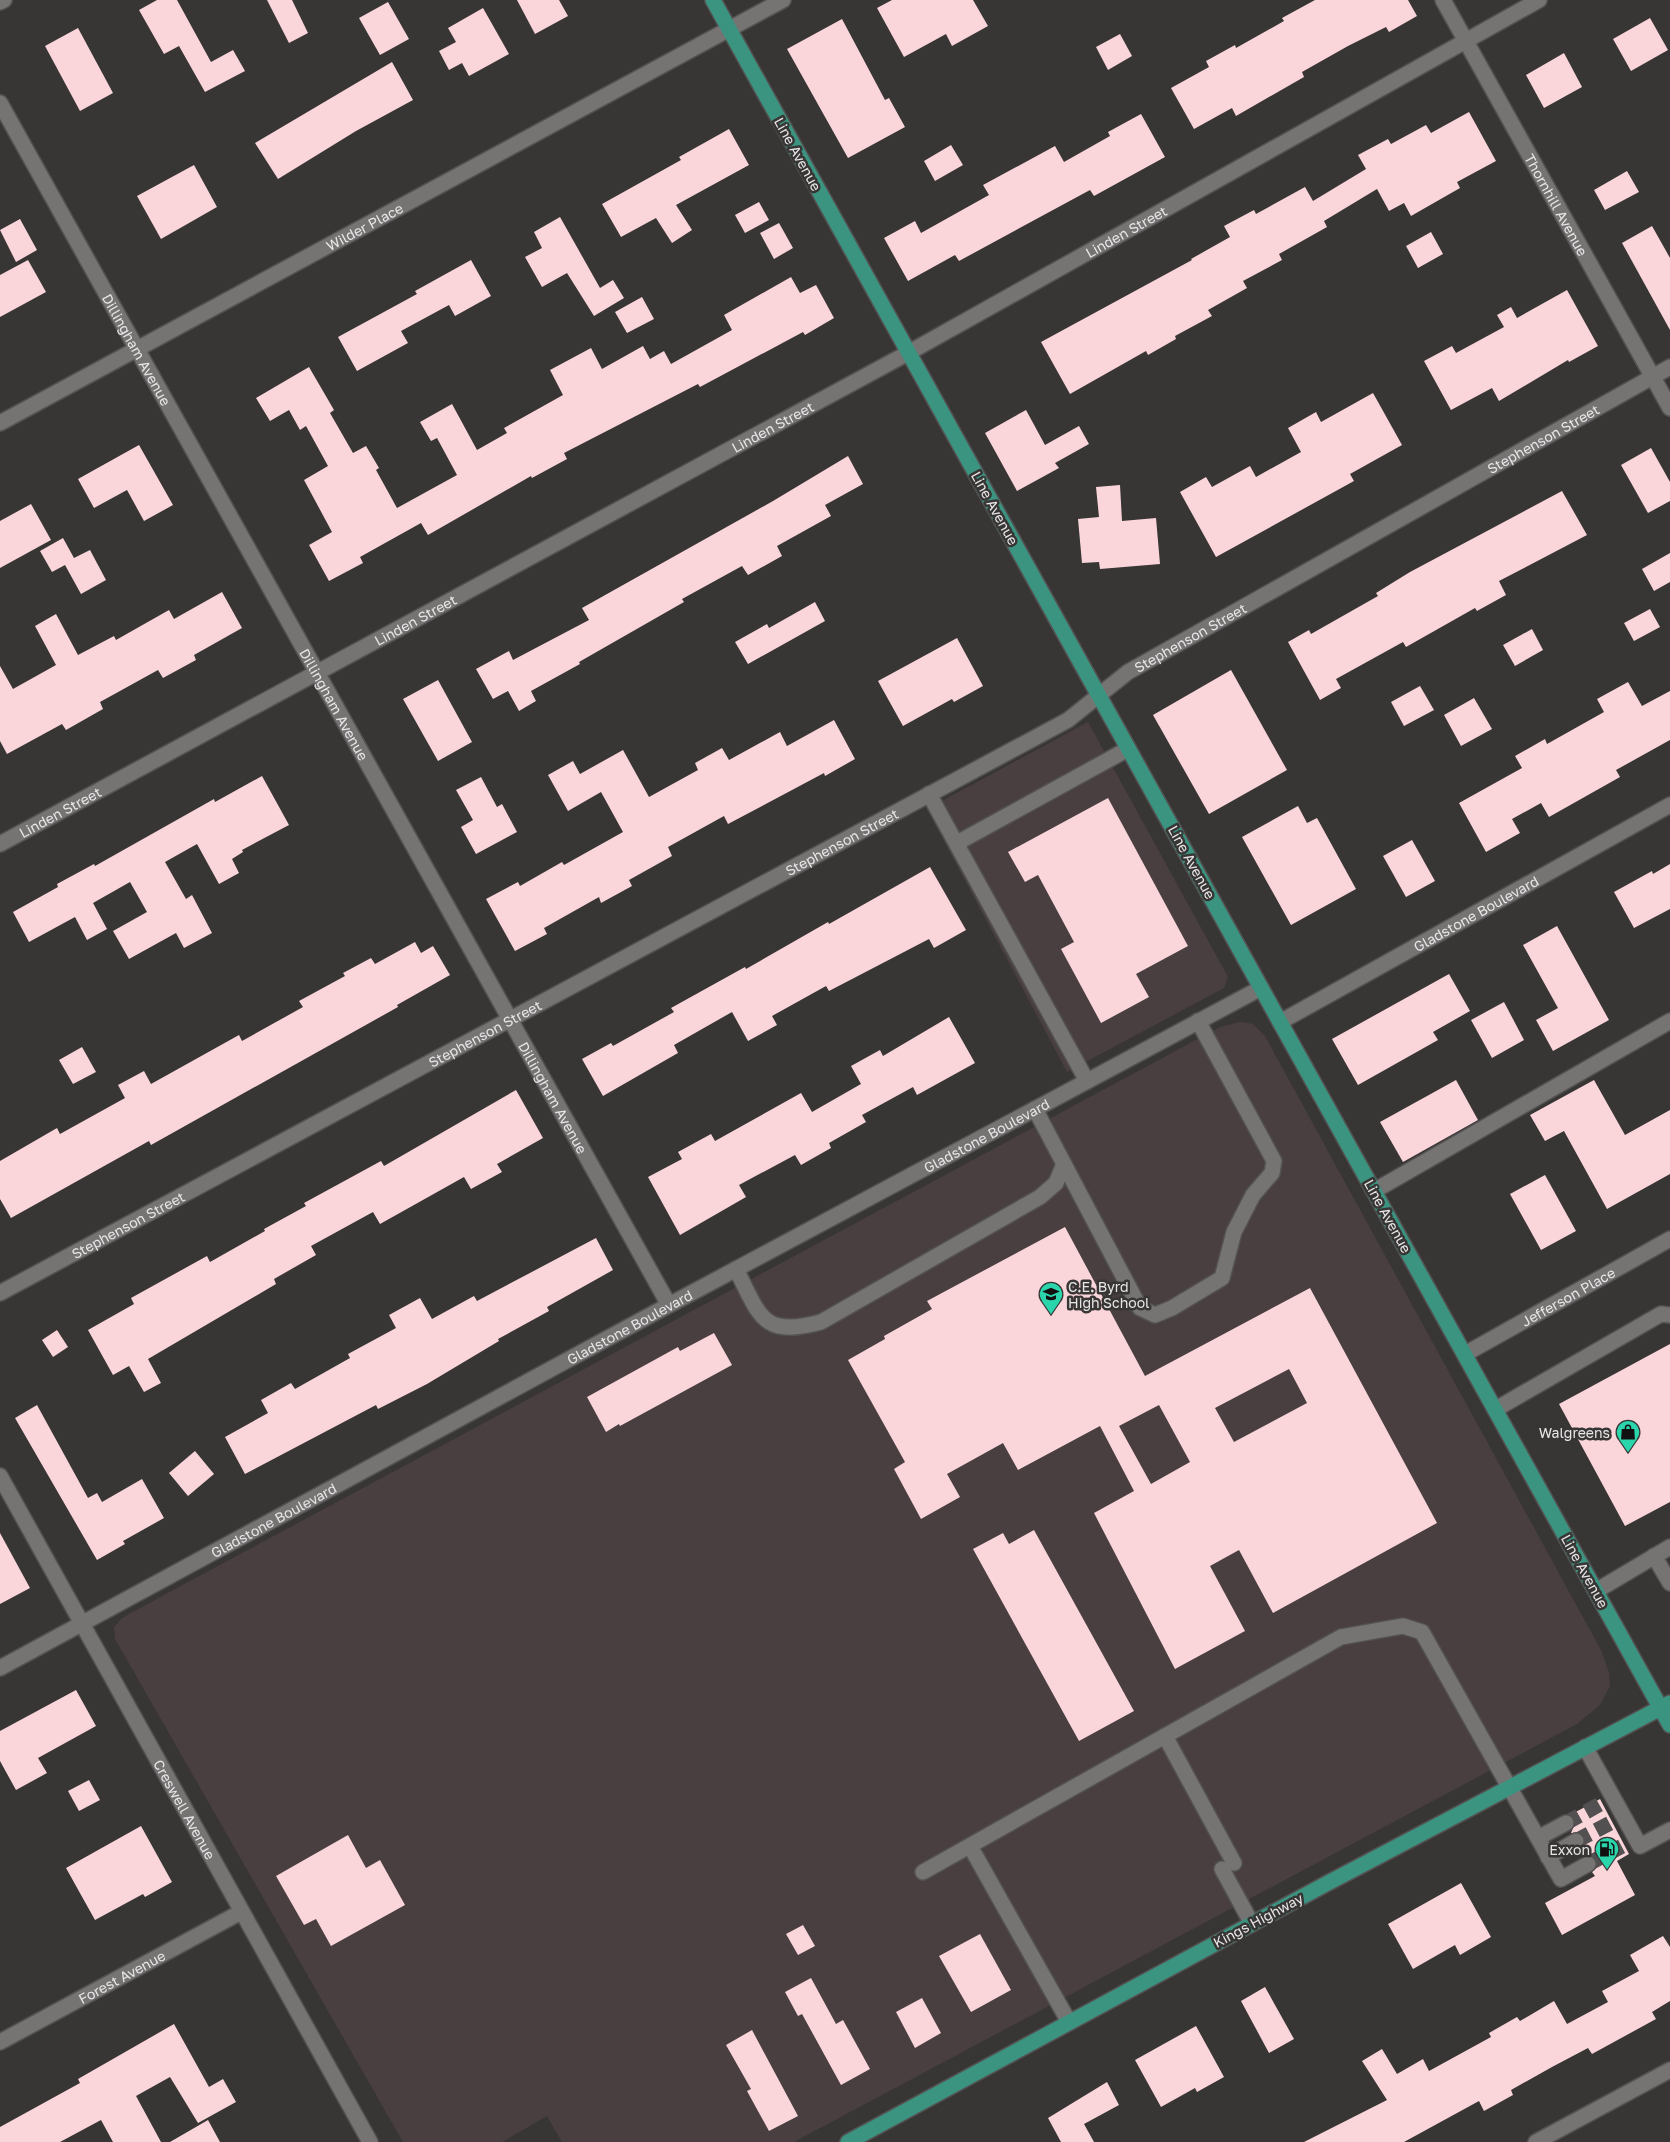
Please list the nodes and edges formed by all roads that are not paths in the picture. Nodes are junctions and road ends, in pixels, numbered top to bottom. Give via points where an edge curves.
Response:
1 (4, 0) edge
2 (713, 0) edge
3 (783, 0) edge
4 (1444, 0) edge
5 (1539, 0) edge
6 (0, 2) edge
7 (730, 30) junction
8 (1466, 41) junction
9 (0, 102) edge
10 (137, 349) junction
11 (908, 353) junction
12 (1670, 367) edge
13 (1653, 377) junction
14 (1670, 408) edge
15 (0, 423) edge
16 (316, 671) junction
17 (1099, 695) junction
18 (1128, 749) junction
19 (929, 794) junction
20 (1670, 805) edge
21 (957, 843) junction
22 (0, 844) edge
23 (1261, 988) junction
24 (510, 1019) junction
25 (1198, 1021) junction
26 (1670, 1021) edge
27 (1280, 1022) junction
28 (1087, 1081) junction
29 (1034, 1109) junction
30 (1064, 1164) junction
31 (1374, 1191) junction
32 (1670, 1240) edge
33 (736, 1269) junction
34 (0, 1293) edge
35 (669, 1305) junction
36 (1670, 1315) edge
37 (1465, 1354) junction
38 (1496, 1409) junction
39 (0, 1476) edge
40 (1670, 1547) edge
41 (1654, 1556) junction
42 (1670, 1583) edge
43 (1596, 1591) junction
44 (82, 1624) junction
45 (0, 1668) edge
46 (1665, 1706) edge
47 (1670, 1725) edge
48 (1165, 1736) junction
49 (1585, 1747) junction
50 (1510, 1787) junction
51 (1566, 1823) tunnel mouth
52 (1670, 1830) edge
53 (1538, 1838) junction
54 (1576, 1841) tunnel mouth
55 (970, 1846) junction
56 (1548, 1856) junction
57 (1588, 1864) tunnel mouth
58 (922, 1872) dead end
59 (241, 1912) junction
60 (1252, 1924) junction
61 (1069, 2022) junction
62 (0, 2042) edge
63 (1670, 2070) edge
64 (370, 2142) edge
65 (848, 2142) edge
66 (1536, 2142) edge

1 - 6 street
2 - 7 main road, Line Avenue
3 - 7 street, Wilder Place
4 - 8 street, Thornhill Avenue
5 - 8 street, Linden Street
7 - 10 street, Wilder Place
7 - 11 main road, Line Avenue
8 - 11 street, Linden Street
8 - 13 street, Thornhill Avenue
9 - 10 street, Dillingham Avenue
10 - 15 street, Wilder Place
10 - 16 street, Dillingham Avenue
11 - 16 street, Linden Street
11 - 17 main road, Line Avenue
12 - 13 street, Stephenson Street
13 - 14 street, Thornhill Avenue
13 - 17 street, Stephenson Street via 1128,672
16 - 22 street, Linden Street
16 - 24 street, Dillingham Avenue
17 - 18 main road, Line Avenue
17 - 19 street, Stephenson Street via 1068,720
18 - 21 street
18 - 23 main road, Line Avenue
19 - 21 street
19 - 24 street, Stephenson Street
20 - 27 street, Gladstone Boulevard
21 - 28 street
23 - 25 street, Gladstone Boulevard
23 - 27 main road, Line Avenue
24 - 34 street, Stephenson Street
24 - 35 street, Dillingham Avenue
25 - 28 street, Gladstone Boulevard
25 - 30 street via 1274,1161 1272,1173 1253,1195 1234,1232 1222,1278 1155,1315 1140,1308
26 - 31 street
27 - 31 main road, Line Avenue
28 - 29 street, Gladstone Boulevard
29 - 30 street
29 - 33 street, Gladstone Boulevard
30 - 33 street via 1056,1183 1040,1197 821,1322 799,1328 776,1327 759,1315
31 - 37 main road, Line Avenue
32 - 37 street, Jefferson Place
33 - 35 street, Gladstone Boulevard
35 - 44 street, Gladstone Boulevard
36 - 38 street via 1661,1314
37 - 38 main road, Line Avenue
38 - 43 main road, Line Avenue
39 - 44 street, Creswell Avenue
40 - 41 street
41 - 42 street
41 - 43 street
43 - 46 main road, Line Avenue
44 - 45 street, Gladstone Boulevard
44 - 59 street, Creswell Avenue
46 - 47 main road, Line Avenue
46 - 49 main road, Kings Highway
48 - 50 street via 1341,1637 1403,1626 1422,1632
48 - 55 street
48 - 60 street via 1228,1866
49 - 50 main road, Kings Highway
49 - 52 street via 1607,1800 1630,1842 1640,1846
50 - 53 street
50 - 60 main road, Kings Highway
51 - 53 street
53 - 56 street
54 - 56 street
55 - 58 street
55 - 61 street
56 - 57 street via 1561,1879
59 - 62 street, Forest Avenue
59 - 64 street, Creswell Avenue
60 - 61 main road, Kings Highway
61 - 65 main road, Kings Highway
63 - 66 street

